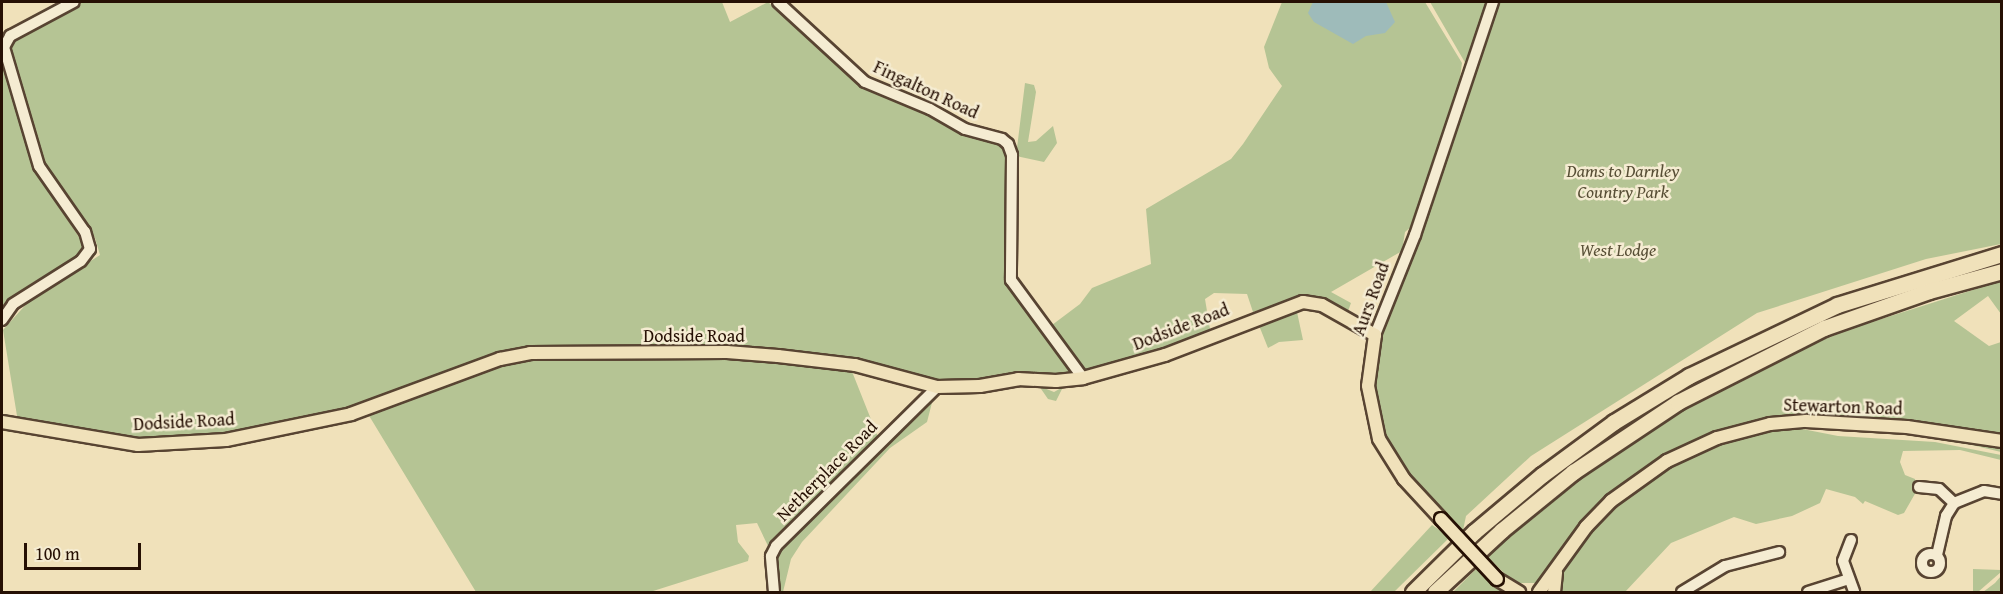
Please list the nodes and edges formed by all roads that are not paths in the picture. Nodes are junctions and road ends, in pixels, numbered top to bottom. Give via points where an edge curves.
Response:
1 (74, 2) edge
2 (778, 2) edge
3 (1492, 2) edge
4 (2001, 254) edge
5 (2001, 271) edge
6 (2, 320) edge
7 (1375, 335) junction
8 (1083, 378) junction
9 (937, 387) junction
10 (2, 422) edge
11 (2001, 441) edge
12 (1919, 487) dead end
13 (2001, 494) edge
14 (1954, 503) junction
15 (1851, 540) dead end
16 (1779, 552) dead end
17 (1937, 555) dead end
18 (1556, 571) junction
19 (1497, 579) junction
20 (1849, 579) junction
21 (1822, 590) edge
22 (774, 592) edge
23 (1413, 592) edge
24 (1435, 592) edge
25 (1511, 592) edge
26 (1519, 592) edge
27 (1539, 592) edge
28 (1554, 592) edge
29 (1682, 592) edge
30 (1808, 592) edge
31 (1854, 592) edge

1 - 6 street via 10,36 4,47 39,166 85,232 90,249 81,261 14,304
2 - 8 street, Fingalton Road via 866,82 930,109 965,129 1008,144 1012,155 1011,280
3 - 7 street, Aurs Road via 1415,235
4 - 23 highway via 1837,306 1689,376 1614,422 1542,475 1468,538
5 - 24 highway via 1927,291 1824,328 1687,396 1573,472
7 - 8 main road, Dodside Road via 1322,305 1303,302 1165,355
7 - 19 main road, Aurs Road, bridge via 1368,386 1379,440 1404,479
8 - 9 main road, Dodside Road
9 - 10 main road, Dodside Road via 855,365 778,356 727,352 530,353 500,359 351,414 226,440 138,445
9 - 22 street, Netherplace Road via 776,546 771,556
11 - 18 main road, Stewarton Road via 1907,427 1806,421 1738,431 1685,451 1631,484 1586,527
12 - 14 street via 1939,489
13 - 14 street via 1984,490
14 - 17 street via 1946,516
15 - 20 street via 1843,561
16 - 29 street via 1725,566
18 - 27 main road, Stewarton Road
18 - 28 main road, Stewarton Road
19 - 25 main road, Aurs Road
19 - 26 main road, Aurs Road
20 - 21 street
20 - 31 street
21 - 30 street

